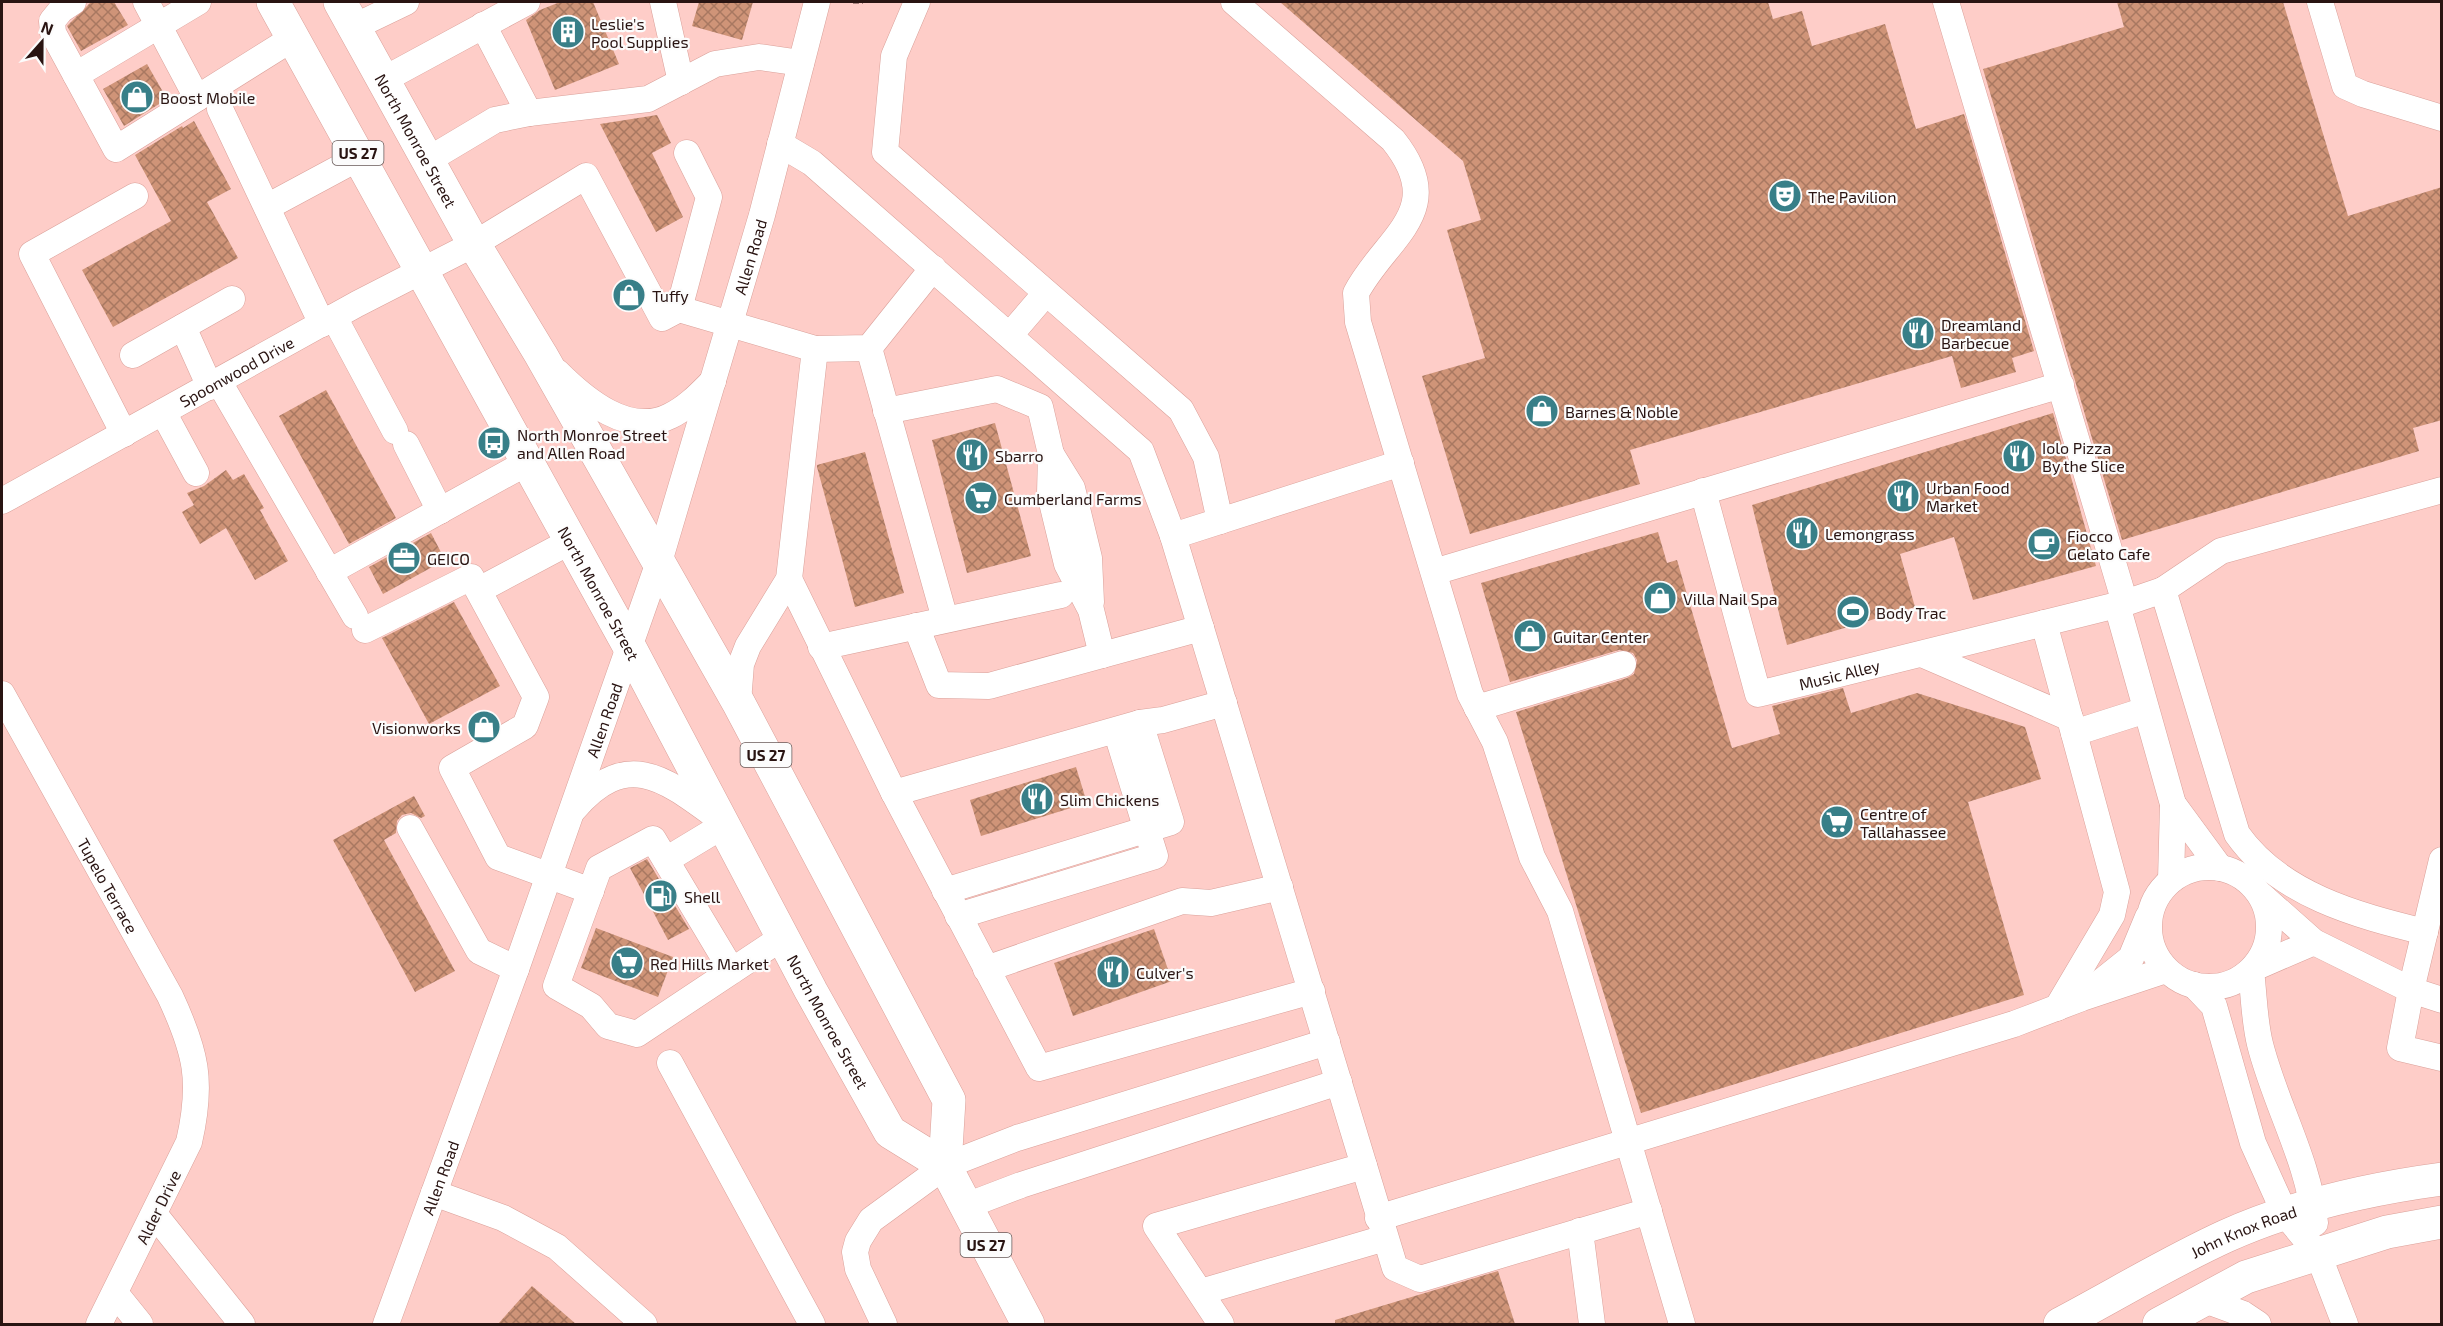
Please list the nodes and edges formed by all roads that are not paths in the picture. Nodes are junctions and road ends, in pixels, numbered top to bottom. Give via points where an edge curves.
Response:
1 (73, 2) edge
2 (146, 2) edge
3 (198, 2) edge
4 (273, 2) edge
5 (406, 2) edge
6 (527, 2) edge
7 (663, 2) edge
8 (817, 2) edge
9 (917, 2) edge
10 (1234, 2) edge
11 (1946, 2) edge
12 (2320, 2) edge
13 (347, 14) edge
14 (483, 25) junction
15 (159, 26) junction
16 (293, 38) junction
17 (801, 63) junction
18 (76, 75) junction
19 (383, 80) junction
20 (681, 82) junction
21 (197, 98) junction
22 (220, 109) dead end
23 (529, 113) junction
24 (2442, 118) edge
25 (780, 144) junction
26 (687, 153) dead end
27 (360, 157) junction
28 (428, 160) junction
29 (135, 196) dead end
30 (267, 207) junction
31 (474, 244) junction
32 (933, 268) junction
33 (422, 269) junction
34 (1046, 293) junction
35 (232, 299) dead end
36 (679, 309) junction
37 (328, 321) junction
38 (731, 323) junction
39 (183, 327) junction
40 (1010, 335) junction
41 (869, 348) junction
42 (815, 349) junction
43 (133, 355) dead end
44 (541, 355) junction
45 (715, 379) junction
46 (215, 384) junction
47 (2061, 385) junction
48 (886, 411) junction
49 (163, 412) junction
50 (124, 434) junction
51 (528, 462) junction
52 (1401, 463) junction
53 (196, 473) dead end
54 (2442, 490) edge
55 (1703, 491) junction
56 (2, 501) edge
57 (440, 511) junction
58 (1220, 521) junction
59 (1173, 536) junction
60 (572, 541) junction
61 (659, 562) junction
62 (329, 572) junction
63 (1434, 572) junction
64 (789, 579) junction
65 (478, 590) junction
66 (2163, 590) junction
67 (1061, 595) dead end
68 (2121, 604) junction
69 (945, 620) junction
70 (2044, 623) junction
71 (916, 626) junction
72 (1201, 628) junction
73 (629, 646) junction
74 (821, 646) junction
75 (1923, 654) junction
76 (1102, 655) junction
77 (1623, 664) dead end
78 (2, 694) edge
79 (738, 702) junction
80 (1224, 703) junction
81 (1477, 708) junction
82 (2146, 710) junction
83 (1140, 723) junction
84 (2072, 726) junction
85 (970, 771) junction
86 (894, 793) junction
87 (2173, 804) junction
88 (570, 813) junction
89 (722, 823) junction
90 (410, 828) dead end
91 (1147, 829) junction
92 (666, 860) junction
93 (2442, 860) edge
94 (2220, 868) junction
95 (548, 875) junction
96 (2171, 879) junction
97 (1280, 887) junction
98 (591, 891) junction
99 (945, 891) junction
100 (2259, 893) junction
101 (2150, 913) junction
102 (958, 916) junction
103 (2425, 932) junction
104 (783, 937) junction
105 (2314, 942) junction
106 (516, 969) junction
107 (986, 969) junction
108 (2253, 969) junction
109 (2166, 970) junction
110 (732, 971) junction
111 (2194, 985) junction
112 (2411, 990) junction
113 (1312, 991) junction
114 (2082, 998) junction
115 (2442, 1000) edge
116 (2057, 1008) junction
117 (1327, 1042) junction
118 (2442, 1058) edge
119 (670, 1063) dead end
120 (1339, 1082) junction
121 (198, 1083) joint
122 (1628, 1140) junction
123 (945, 1166) junction
124 (1364, 1166) junction
125 (2442, 1179) edge
126 (434, 1193) junction
127 (966, 1206) junction
128 (2299, 1209) junction
129 (1648, 1211) junction
130 (154, 1215) junction
131 (2442, 1222) edge
132 (1382, 1228) junction
133 (1581, 1231) junction
134 (2318, 1254) junction
135 (1201, 1292) junction
136 (115, 1293) junction
137 (2205, 1300) junction
138 (807, 1323) edge
139 (99, 1324) edge
140 (140, 1324) edge
141 (242, 1324) edge
142 (386, 1324) edge
143 (644, 1324) edge
144 (884, 1324) edge
145 (1028, 1324) edge
146 (1221, 1324) edge
147 (1592, 1324) edge
148 (1682, 1324) edge
149 (2060, 1324) edge
150 (2159, 1324) edge
151 (2258, 1324) edge
152 (2346, 1324) edge

1 - 18 street via 52,21 53,33
2 - 15 street
3 - 15 street
4 - 16 main road, North Monroe Street / US 27
5 - 13 street
6 - 14 street
7 - 20 street
8 - 17 street, Allen Road
9 - 34 street via 894,56 885,152
10 - 52 street via 1393,140 1412,168 1416,203 1410,220 1361,283 1355,308
11 - 47 street
12 - 24 street via 2344,86
13 - 19 main road, North Monroe Street / US 27
14 - 19 street
14 - 23 street
15 - 18 street
15 - 21 street
16 - 21 street
16 - 27 main road, North Monroe Street / US 27
17 - 20 street via 774,57 747,58 715,64
17 - 25 street, Allen Road
18 - 21 street via 116,149
19 - 28 main road, North Monroe Street / US 27
20 - 23 street via 648,99
22 - 30 street
23 - 28 street via 495,120
25 - 32 street via 812,163
25 - 38 street, Allen Road
26 - 36 street via 709,197
27 - 30 street
27 - 33 main road, North Monroe Street / US 27
28 - 31 main road, North Monroe Street / US 27
29 - 50 street via 32,254
30 - 37 street
31 - 33 street, Spoonwood Drive
31 - 36 street, Spoonwood Drive via 586,176 662,318
31 - 44 main road, North Monroe Street / US 27
32 - 40 street
32 - 41 street
33 - 37 street, Spoonwood Drive
33 - 51 main road, North Monroe Street / US 27
34 - 40 street
34 - 58 street via 1181,410 1206,458
35 - 39 street
36 - 38 street
37 - 46 street, Spoonwood Drive
37 - 57 street via 400,437
38 - 42 street
38 - 45 street, Allen Road
39 - 43 street
39 - 46 street
40 - 59 street via 1141,451
41 - 42 street
41 - 48 street
42 - 64 street
44 - 45 street via 594,404 634,422 669,417 691,403
44 - 61 main road, North Monroe Street / US 27
45 - 61 street, Allen Road
46 - 49 street, Spoonwood Drive
46 - 62 street
47 - 55 street
47 - 68 street
48 - 69 street
48 - 76 street via 997,389 1040,407 1051,454 1052,504 1067,564 1091,610
49 - 50 street, Spoonwood Drive
49 - 53 street
50 - 56 street, Spoonwood Drive
51 - 57 street
51 - 60 main road, North Monroe Street / US 27
52 - 58 street
52 - 63 street
54 - 66 street, Music Alley via 2221,550
55 - 63 street
55 - 75 street, Music Alley via 1758,694
57 - 62 street
58 - 59 street
59 - 72 street
60 - 65 street
60 - 73 main road, North Monroe Street / US 27
61 - 73 street, Allen Road
61 - 79 main road, North Monroe Street / US 27
62 - 65 street via 360,623 471,577
63 - 81 street
64 - 74 street
64 - 79 street via 748,646 741,664
65 - 95 street via 536,697 525,726 452,768 498,856
66 - 68 street, Music Alley
66 - 103 street via 2237,834 2265,865 2308,895
67 - 69 street
68 - 70 street, Music Alley
68 - 82 street
69 - 71 street
70 - 75 street, Music Alley
70 - 84 street
71 - 74 street
71 - 76 street via 939,685 989,686
72 - 76 street
72 - 80 street
73 - 88 street, Allen Road
73 - 89 main road, North Monroe Street / US 27
74 - 86 street
75 - 84 street
77 - 81 street
78 - 121 street, Tupelo Terrace via 170,996 195,1061
79 - 123 main road, North Monroe Street / US 27 via 949,1100
80 - 83 street
80 - 97 street
81 - 122 street via 1495,742 1532,857 1560,911
82 - 84 street
82 - 87 street
83 - 85 street
83 - 91 street via 1171,822
84 - 116 street via 2117,892 2112,915
85 - 86 street
85 - 91 street via 1011,773 1119,740 1139,742 1152,789
86 - 99 street
87 - 94 street
87 - 96 street
88 - 89 street via 600,783 631,774 662,780 681,790
88 - 95 street, Allen Road
89 - 92 street
89 - 104 main road, North Monroe Street / US 27
90 - 106 street via 479,951
91 - 99 street
91 - 102 street via 1155,856
92 - 98 street via 653,839 599,868
92 - 110 street
93 - 103 street
94 - 96 street via 2189,870
94 - 100 street via 2246,879
95 - 98 street
95 - 106 street, Allen Road
96 - 101 street via 2157,895
97 - 107 street via 1211,903 1182,901
97 - 113 street
98 - 110 street via 556,987 591,1006 609,1026 637,1034
99 - 102 street
100 - 105 street
100 - 108 street via 2268,911 2270,931 2266,950
101 - 109 street via 2149,934 2154,953
101 - 114 street via 2131,958
102 - 107 street
103 - 112 street
104 - 110 street
104 - 123 main road, North Monroe Street / US 27 via 890,1132
105 - 108 street
105 - 112 street
106 - 126 street, Allen Road
107 - 113 street via 1039,1068
108 - 111 street via 2222,986
108 - 128 street via 2260,1043
109 - 111 street
109 - 114 street
111 - 128 street via 2214,1006 2253,1143
112 - 115 street
112 - 118 street via 2400,1048
113 - 117 street
114 - 116 street
116 - 122 street
117 - 120 street
117 - 123 street via 1017,1138
119 - 138 street
120 - 124 street
120 - 127 street
121 - 130 street, Alder Drive via 189,1142
122 - 129 street
122 - 132 street
123 - 127 main road, US 27
123 - 144 street via 871,1220 858,1240 858,1269
124 - 132 street
124 - 135 street via 1156,1226
125 - 128 main road, John Knox Road via 2372,1189
126 - 142 street, Allen Road
126 - 143 street via 503,1218 557,1247
127 - 145 main road, US 27
128 - 134 street
128 - 149 main road, John Knox Road via 2226,1236
129 - 133 street
129 - 148 street
130 - 136 street, Alder Drive
130 - 141 street
131 - 134 main road via 2387,1232
132 - 133 street via 1395,1268 1420,1279
132 - 135 street
133 - 147 street
134 - 137 main road via 2246,1278
134 - 152 street
135 - 146 street
136 - 139 street, Alder Drive
136 - 140 street
137 - 150 main road
137 - 151 street

